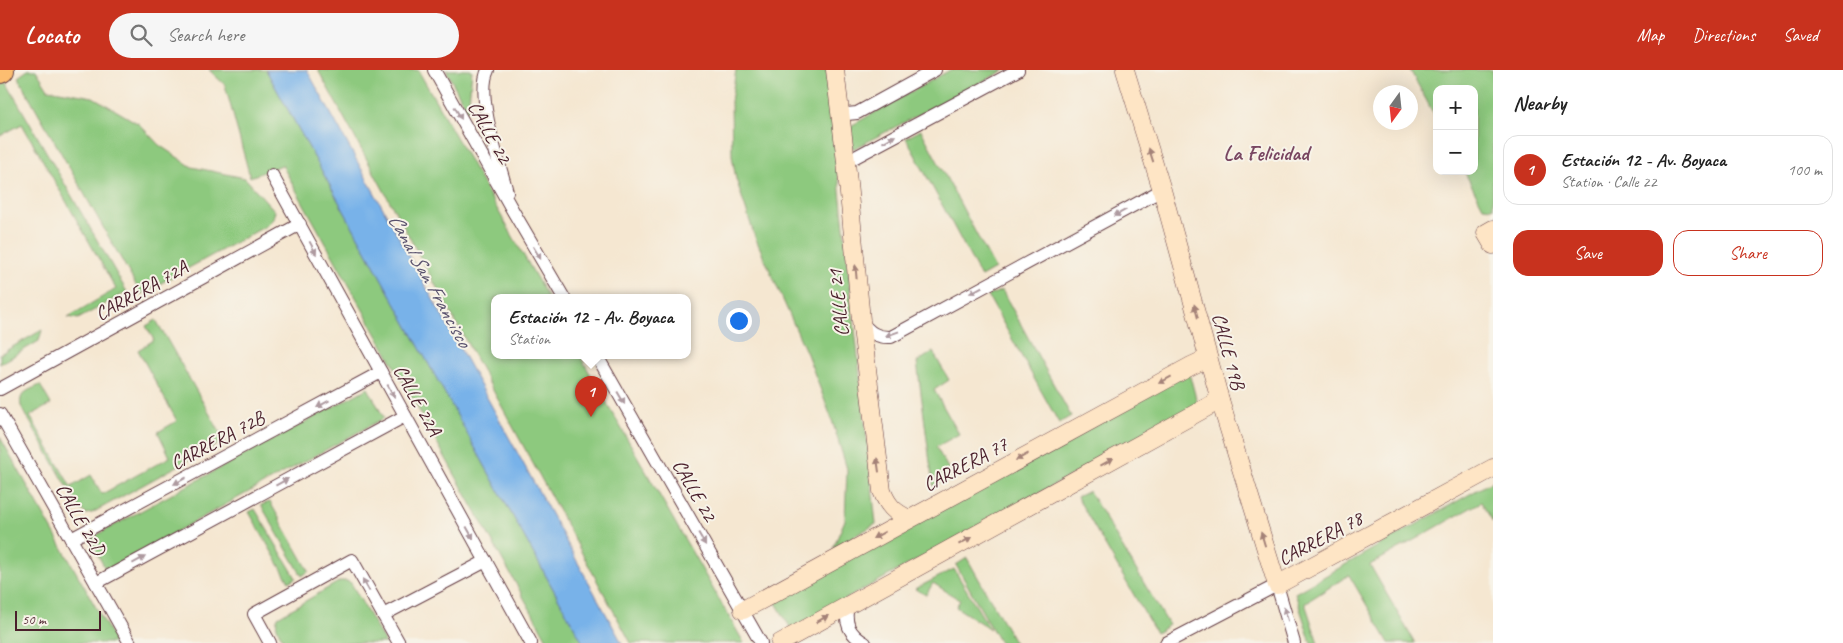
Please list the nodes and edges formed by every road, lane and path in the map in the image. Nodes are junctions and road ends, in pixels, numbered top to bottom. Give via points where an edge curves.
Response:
1 (434, 70) edge
2 (488, 70) edge
3 (835, 70) edge
4 (935, 70) edge
5 (1018, 70) edge
6 (1125, 70) edge
7 (838, 110) junction
8 (846, 162) junction
9 (272, 175) dead end
10 (1162, 190) junction
11 (512, 212) junction
12 (300, 224) junction
13 (562, 294) edge
14 (861, 320) junction
15 (1208, 358) junction
16 (599, 359) edge
17 (381, 372) junction
18 (0, 389) edge
19 (1220, 400) junction
20 (0, 414) edge
21 (404, 416) junction
22 (1493, 468) edge
23 (909, 518) junction
24 (71, 539) junction
25 (486, 561) junction
26 (96, 583) junction
27 (1277, 586) junction
28 (848, 605) junction
29 (743, 610) junction
30 (383, 615) junction
31 (130, 643) edge
32 (270, 643) edge
33 (399, 643) edge
34 (531, 643) edge
35 (761, 643) edge
36 (780, 643) edge
37 (864, 643) edge
38 (1166, 643) edge
39 (1294, 643) edge

1 -> 11 street, CALLE 22
2 - 11 street, CALLE 22 via 483,91 485,107
3 - 7 street, CALLE 21
4 - 7 street via 857,113 847,114
8 -> 5 street
10 -> 6 street, CALLE 19B
7 - 8 street, CALLE 21
14 -> 8 street, CALLE 21
9 - 12 street, CALLE 22A
10 -> 14 street via 891,337 875,335
15 -> 10 street, CALLE 19B
11 -> 13 street, CALLE 22
12 -> 17 street, CALLE 22A
12 - 18 street, CARRERA 72A
23 -> 14 street, CALLE 21 via 890,508 882,491
15 - 19 street, CALLE 19B
15 -> 23 street, CARRERA 77
16 -> 29 street, CALLE 22
17 -> 21 street, CALLE 22A
17 -> 24 street, CARRERA 72B
27 -> 19 street, CALLE 19B
28 -> 19 street
20 - 24 street, CALLE 22D
21 -> 25 street, CALLE 22A
26 -> 21 street
22 - 27 street, CARRERA 78
23 -> 29 street, CARRERA 77
24 - 26 street, CALLE 22D
25 - 30 street
25 - 34 street, CALLE 22A
26 - 31 street, CALLE 22D
27 - 38 street, CARRERA 78
39 -> 27 street, CALLE 19B
36 -> 28 street
28 - 37 street via 849,629
29 - 35 street, CALLE 22
30 -> 32 street via 352,560 254,614
30 - 33 street

